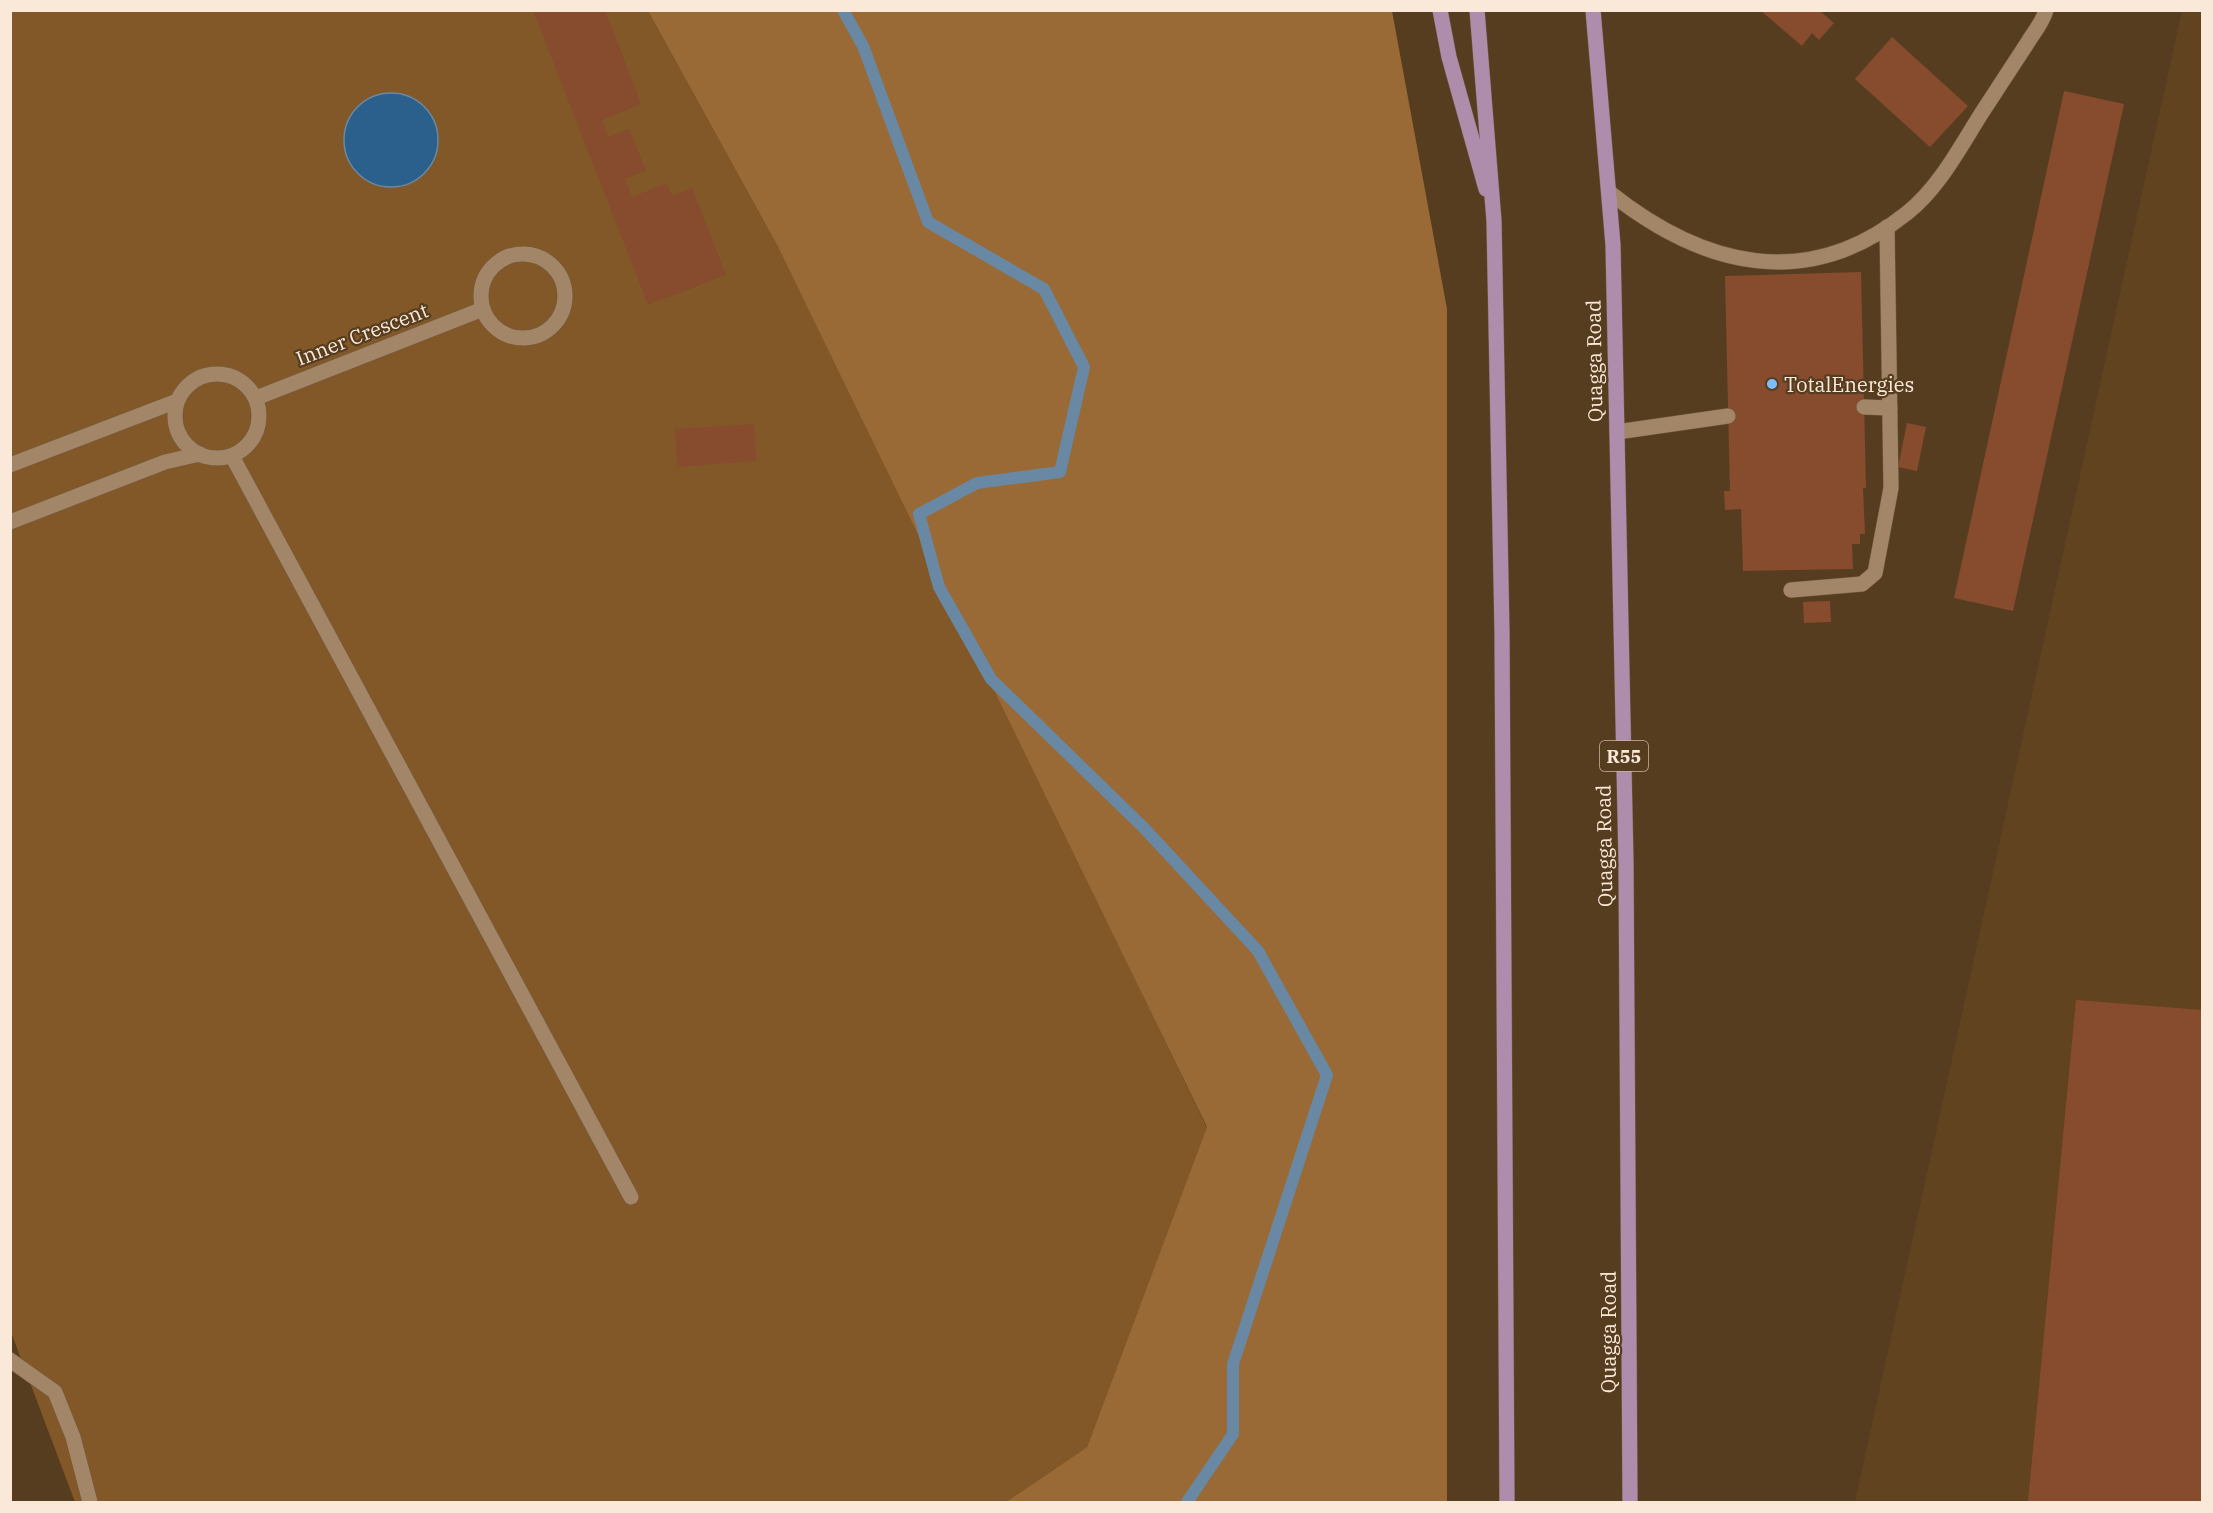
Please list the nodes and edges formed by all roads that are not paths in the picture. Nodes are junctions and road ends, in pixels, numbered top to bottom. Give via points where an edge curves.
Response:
1 (1440, 10) edge
2 (1477, 10) edge
3 (1593, 10) edge
4 (2047, 12) edge
5 (1609, 192) junction
6 (1494, 220) junction
7 (1887, 227) junction
8 (483, 309) junction
9 (256, 398) junction
10 (177, 401) junction
11 (1864, 407) dead end
12 (1890, 408) junction
13 (1728, 416) dead end
14 (1617, 432) junction
15 (200, 454) junction
16 (232, 456) junction
17 (10, 465) edge
18 (10, 522) edge
19 (1791, 590) dead end
20 (631, 1197) dead end
21 (10, 1360) edge
22 (90, 1503) edge
23 (1507, 1503) edge
24 (1630, 1503) edge

1 - 6 main road
2 - 6 main road
3 - 5 main road, Quagga Road / R55
4 - 7 street via 1934,185
5 - 7 street via 1681,240 1723,256 1752,260 1803,261 1856,247
5 - 14 main road, Quagga Road / R55
6 - 23 main road via 1502,632
7 - 12 street
8 - 8 street via 483,281 500,260 514,254 541,258 561,278 565,291 559,318 538,336 505,334 489,321
8 - 9 street, Inner Crescent
9 - 10 street via 236,378 208,374 184,389
9 - 16 street via 258,426 244,448
10 - 15 street via 177,429 184,442
10 - 17 street
11 - 12 street
12 - 19 street via 1892,488 1875,573 1862,584
13 - 14 street
14 - 24 main road, Quagga Road / R55 via 1626,874
15 - 16 street
15 - 18 street via 165,462
16 - 20 street
21 - 22 street via 55,1392 73,1437

